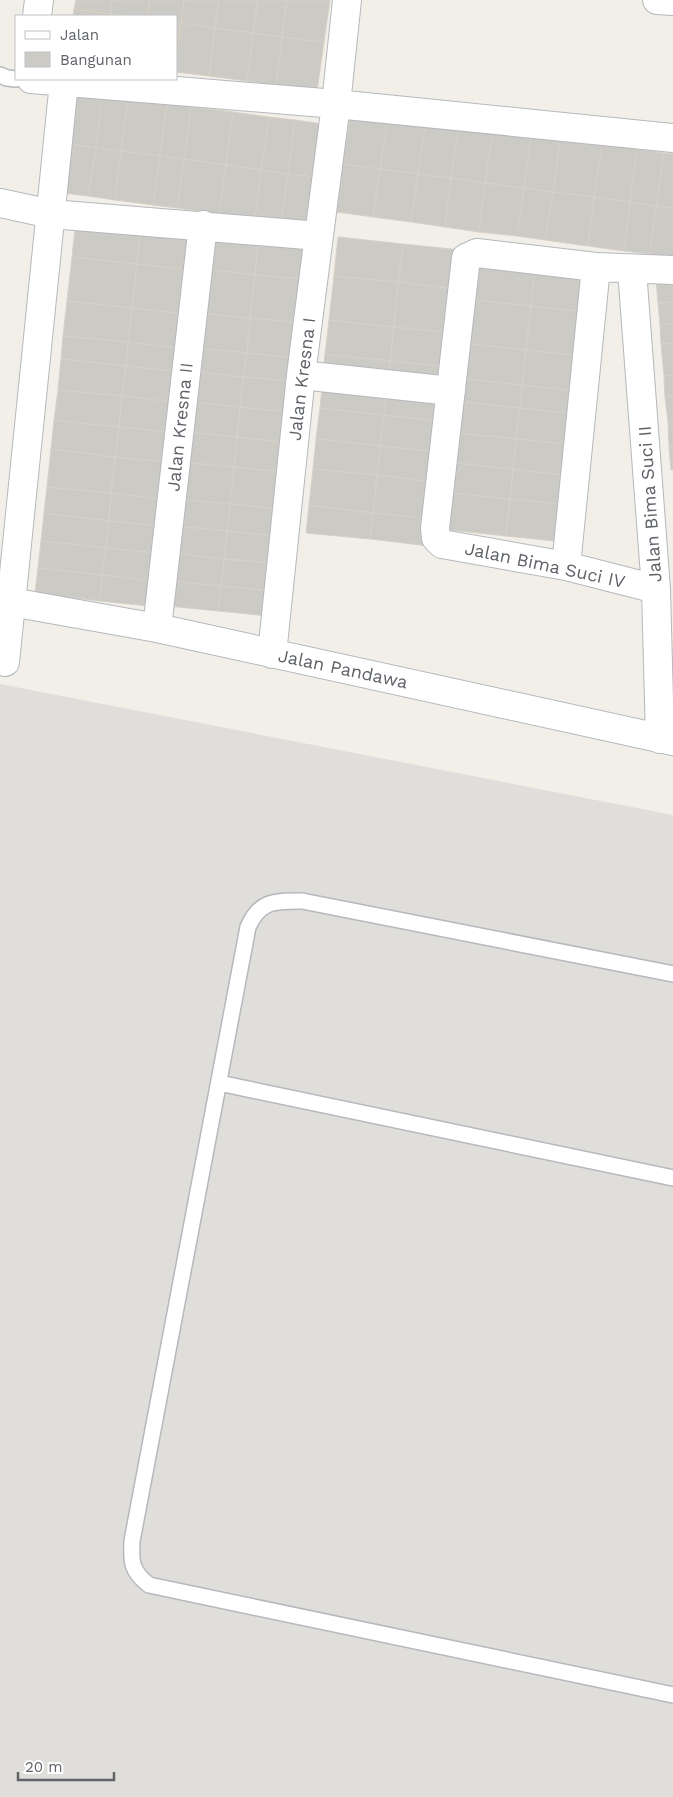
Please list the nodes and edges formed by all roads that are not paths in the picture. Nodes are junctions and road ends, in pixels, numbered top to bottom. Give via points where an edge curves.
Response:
1 (39, 0) edge
2 (347, 0) edge
3 (657, 0) edge
4 (673, 1) edge
5 (37, 15) edge
6 (0, 75) edge
7 (15, 78) edge
8 (42, 80) edge
9 (64, 82) junction
10 (336, 104) junction
11 (673, 138) edge
12 (0, 203) edge
13 (51, 214) junction
14 (203, 225) junction
15 (319, 236) junction
16 (596, 267) junction
17 (632, 270) junction
18 (673, 270) edge
19 (301, 375) junction
20 (451, 391) junction
21 (566, 566) junction
22 (656, 589) junction
23 (12, 602) junction
24 (157, 628) junction
25 (272, 654) junction
26 (4, 662) dead end
27 (666, 740) edge
28 (673, 974) edge
29 (219, 1083) junction
30 (673, 1178) edge
31 (673, 1695) edge

1 - 5 street
2 - 10 street, Jalan Kresna I
3 - 4 street
6 - 7 lane
8 - 9 street
9 - 10 street
9 - 13 street
10 - 11 street
10 - 15 street, Jalan Kresna I
12 - 13 street
13 - 14 street
13 - 23 street
14 - 15 street
14 - 24 street, Jalan Kresna II
15 - 19 street, Jalan Kresna I
16 - 17 street
16 - 20 street via 477,253 466,258
16 - 21 street
17 - 18 street
17 - 22 street, Jalan Bima Suci II
19 - 20 street
19 - 25 street, Jalan Kresna I
20 - 21 street, Jalan Bima Suci IV via 436,538 442,544
21 - 22 street, Jalan Bima Suci IV
22 - 27 street, Jalan Bima Suci II
23 - 24 street, Jalan Pandawa
23 - 26 street
24 - 25 street, Jalan Pandawa
25 - 27 street, Jalan Pandawa
28 - 29 lane via 302,901 266,904 254,914 248,927
29 - 30 lane
29 - 31 lane via 132,1540 133,1568 138,1577 148,1585

